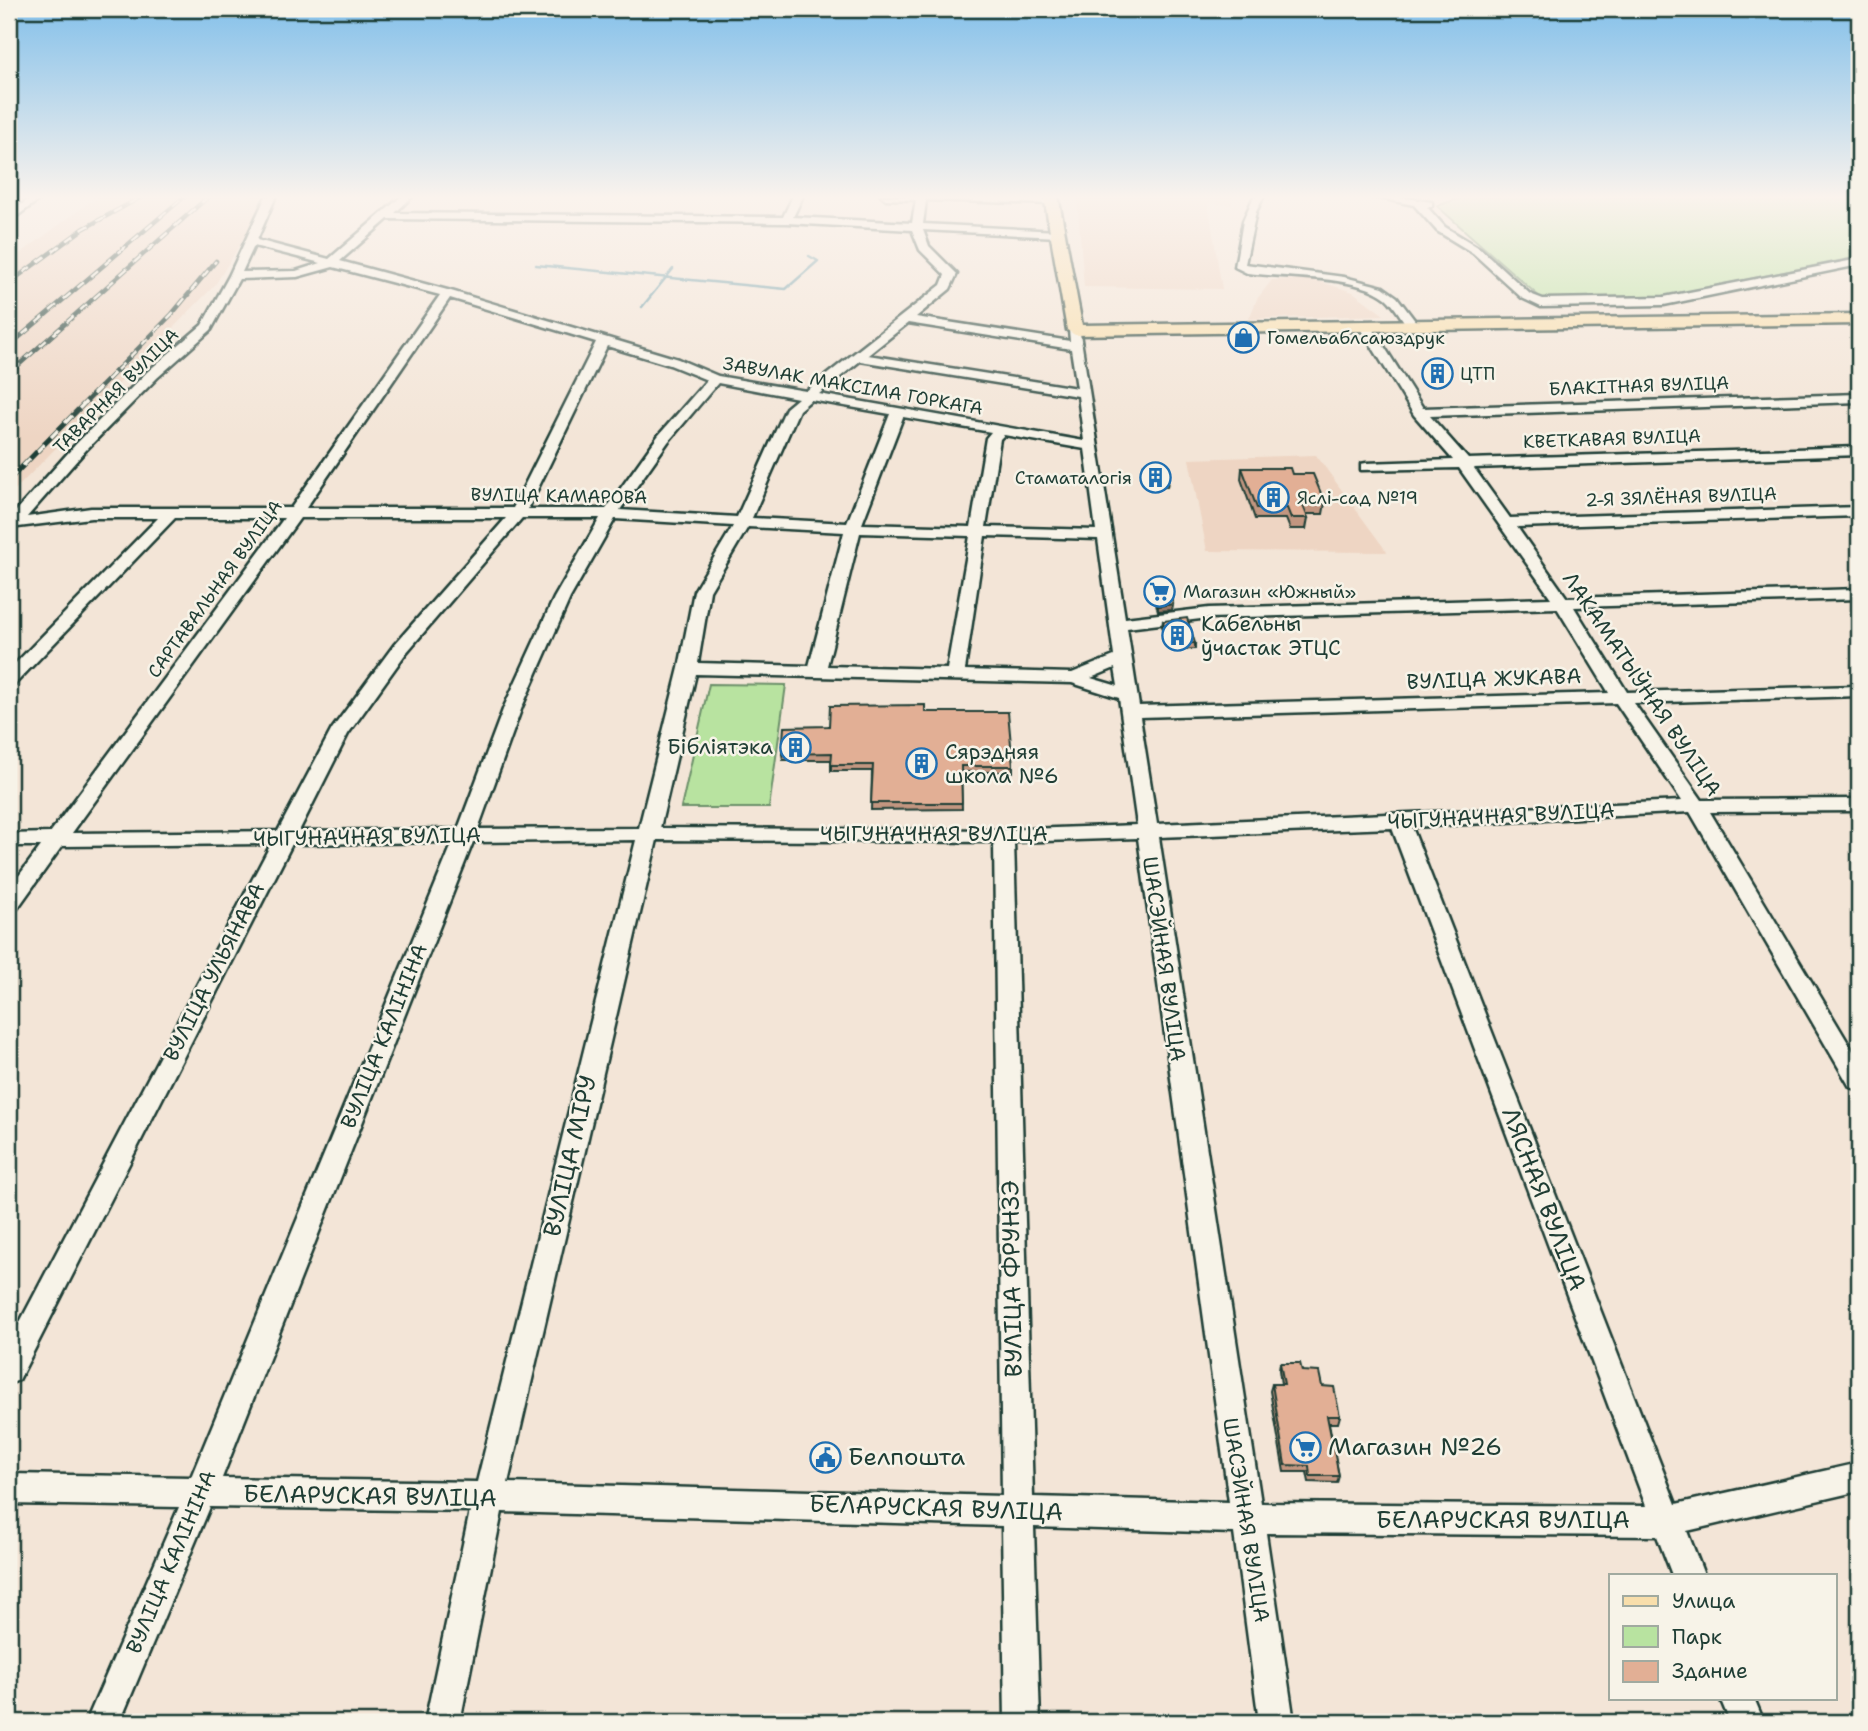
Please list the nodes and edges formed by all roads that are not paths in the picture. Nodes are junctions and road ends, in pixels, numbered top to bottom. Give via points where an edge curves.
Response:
1 (236, 276) edge
2 (382, 277) edge
3 (950, 277) edge
4 (1065, 277) edge
5 (1310, 277) edge
6 (1505, 277) edge
7 (1785, 277) edge
8 (447, 293) junction
9 (907, 319) junction
10 (1859, 319) edge
11 (1413, 326) junction
12 (1366, 327) junction
13 (1076, 338) junction
14 (602, 343) junction
15 (856, 357) junction
16 (716, 379) junction
17 (1083, 393) junction
18 (808, 395) junction
19 (1859, 398) edge
20 (898, 412) junction
21 (1419, 412) junction
22 (1001, 430) junction
23 (1091, 446) junction
24 (1859, 451) edge
25 (1463, 463) junction
26 (1366, 467) dead end
27 (1859, 510) edge
28 (172, 512) junction
29 (296, 512) junction
30 (518, 513) junction
31 (610, 514) junction
32 (742, 523) junction
33 (1505, 523) junction
34 (11, 525) edge
35 (853, 528) junction
36 (975, 532) junction
37 (1104, 535) junction
38 (1859, 594) edge
39 (1562, 602) junction
40 (1117, 624) junction
41 (1122, 659) junction
42 (688, 667) junction
43 (817, 669) junction
44 (955, 676) junction
45 (1074, 678) junction
46 (9, 680) edge
47 (1859, 691) edge
48 (1621, 698) junction
49 (1128, 703) junction
50 (1859, 805) edge
51 (1696, 806) junction
52 (1400, 822) junction
53 (1146, 830) junction
54 (646, 834) junction
55 (1004, 836) junction
56 (465, 837) junction
57 (283, 838) junction
58 (9, 840) edge
59 (55, 840) junction
60 (9, 904) edge
61 (1859, 1081) edge
62 (9, 1371) edge
63 (1859, 1477) edge
64 (9, 1489) edge
65 (200, 1494) junction
66 (489, 1497) junction
67 (1016, 1510) junction
68 (1245, 1518) junction
69 (1667, 1521) junction
70 (1688, 1574) edge
71 (1738, 1700) edge
72 (103, 1722) edge
73 (442, 1722) edge
74 (1022, 1722) edge
75 (1277, 1722) edge
76 (1747, 1722) edge

1 - 34 street, ТАВАРНАЯ ВУЛІЦА via 207,327 152,375
2 - 8 street, ЗАВУЛАК МАКСІМА ГОРКАГА
3 - 9 street via 946,287
4 - 13 main road, ШАСЭЙНАЯ ВУЛІЦА
5 - 11 street via 1379,289
6 - 7 street via 1541,303 1664,301
8 - 14 street, ЗАВУЛАК МАКСІМА ГОРКАГА
8 - 29 street, САРТАВАЛЬНАЯ ВУЛІЦА
9 - 13 street
9 - 15 street
10 - 11 main road
11 - 12 main road
12 - 13 main road
12 - 21 street, ЛАКАМАТЫЎНАЯ ВУЛІЦА
13 - 17 street, ШАСЭЙНАЯ ВУЛІЦА
14 - 16 street, ЗАВУЛАК МАКСІМА ГОРКАГА via 674,362
14 - 30 street, ВУЛІЦА УЛЬЯНАВА
15 - 17 street
15 - 18 street
16 - 18 street, ЗАВУЛАК МАКСІМА ГОРКАГА
16 - 31 street, ВУЛІЦА КАЛІНІНА via 663,439
17 - 23 street, ШАСЭЙНАЯ ВУЛІЦА
18 - 20 street, ЗАВУЛАК МАКСІМА ГОРКАГА
18 - 32 street via 793,408
19 - 21 street, БЛАКІТНАЯ ВУЛІЦА
20 - 22 street, ЗАВУЛАК МАКСІМА ГОРКАГА
20 - 35 street
21 - 25 street, ЛАКАМАТЫЎНАЯ ВУЛІЦА
22 - 23 street, ЗАВУЛАК МАКСІМА ГОРКАГА
22 - 36 street via 993,438
23 - 37 street, ШАСЭЙНАЯ ВУЛІЦА
24 - 25 street, КВЕТКАВАЯ ВУЛІЦА
25 - 26 street, КВЕТКАВАЯ ВУЛІЦА
25 - 33 street, ЛАКАМАТЫЎНАЯ ВУЛІЦА
27 - 33 street, 2-Я ЗЯЛЁНАЯ ВУЛІЦА
28 - 29 street, ВУЛІЦА КАМАРОВА
28 - 34 street, ВУЛІЦА КАМАРОВА via 91,513
28 - 46 street
29 - 30 street, ВУЛІЦА КАМАРОВА
29 - 59 street, САРТАВАЛЬНАЯ ВУЛІЦА
30 - 31 street, ВУЛІЦА КАМАРОВА
30 - 57 street, ВУЛІЦА УЛЬЯНАВА via 400,649 339,733
31 - 32 street, ВУЛІЦА КАМАРОВА
31 - 56 street, ВУЛІЦА КАЛІНІНА via 562,597 513,707
32 - 35 street, ВУЛІЦА КАМАРОВА
32 - 42 street, ВУЛІЦА МІРУ via 702,591
33 - 39 street, ЛАКАМАТЫЎНАЯ ВУЛІЦА
35 - 36 street, ВУЛІЦА КАМАРОВА
35 - 43 street
36 - 37 street, ВУЛІЦА КАМАРОВА
36 - 44 street
37 - 40 street, ШАСЭЙНАЯ ВУЛІЦА
38 - 39 street
39 - 40 street via 1209,613
39 - 48 street, ЛАКАМАТЫЎНАЯ ВУЛІЦА
40 - 41 street, ШАСЭЙНАЯ ВУЛІЦА
41 - 45 street
41 - 49 street, ШАСЭЙНАЯ ВУЛІЦА
42 - 43 street
42 - 54 street, ВУЛІЦА МІРУ
43 - 44 street
44 - 45 street
45 - 49 street, ВУЛІЦА ЖУКАВА
47 - 48 street, ВУЛІЦА ЖУКАВА
48 - 49 street, ВУЛІЦА ЖУКАВА
48 - 51 street, ЛАКАМАТЫЎНАЯ ВУЛІЦА
49 - 53 street, ШАСЭЙНАЯ ВУЛІЦА
50 - 51 street, ЧЫГУНАЧНАЯ ВУЛІЦА
51 - 52 street, ЧЫГУНАЧНАЯ ВУЛІЦА
51 - 61 street, ЛАКАМАТЫЎНАЯ ВУЛІЦА
52 - 53 street, ЧЫГУНАЧНАЯ ВУЛІЦА
52 - 69 street, ЛЯСНАЯ ВУЛІЦА
53 - 55 street, ЧЫГУНАЧНАЯ ВУЛІЦА
53 - 68 street, ШАСЭЙНАЯ ВУЛІЦА
54 - 55 street, ЧЫГУНАЧНАЯ ВУЛІЦА
54 - 56 street, ЧЫГУНАЧНАЯ ВУЛІЦА
54 - 66 street, ВУЛІЦА МІРУ
55 - 67 street, ВУЛІЦА ФРУНЗЭ
56 - 57 street, ЧЫГУНАЧНАЯ ВУЛІЦА
56 - 65 street, ВУЛІЦА КАЛІНІНА
57 - 59 street, ЧЫГУНАЧНАЯ ВУЛІЦА
57 - 62 street, ВУЛІЦА УЛЬЯНАВА
58 - 59 street, ЧЫГУНАЧНАЯ ВУЛІЦА
59 - 60 street, САРТАВАЛЬНАЯ ВУЛІЦА
63 - 69 street, БЕЛАРУСКАЯ ВУЛІЦА
64 - 65 street, БЕЛАРУСКАЯ ВУЛІЦА
65 - 66 street, БЕЛАРУСКАЯ ВУЛІЦА
65 - 72 street, ВУЛІЦА КАЛІНІНА
66 - 67 street, БЕЛАРУСКАЯ ВУЛІЦА
66 - 73 street, ВУЛІЦА МІРУ
67 - 68 street, БЕЛАРУСКАЯ ВУЛІЦА
67 - 74 street, ВУЛІЦА ФРУНЗЭ
68 - 69 street, БЕЛАРУСКАЯ ВУЛІЦА
68 - 75 street, ШАСЭЙНАЯ ВУЛІЦА
69 - 70 street, ЛЯСНАЯ ВУЛІЦА
71 - 76 street

